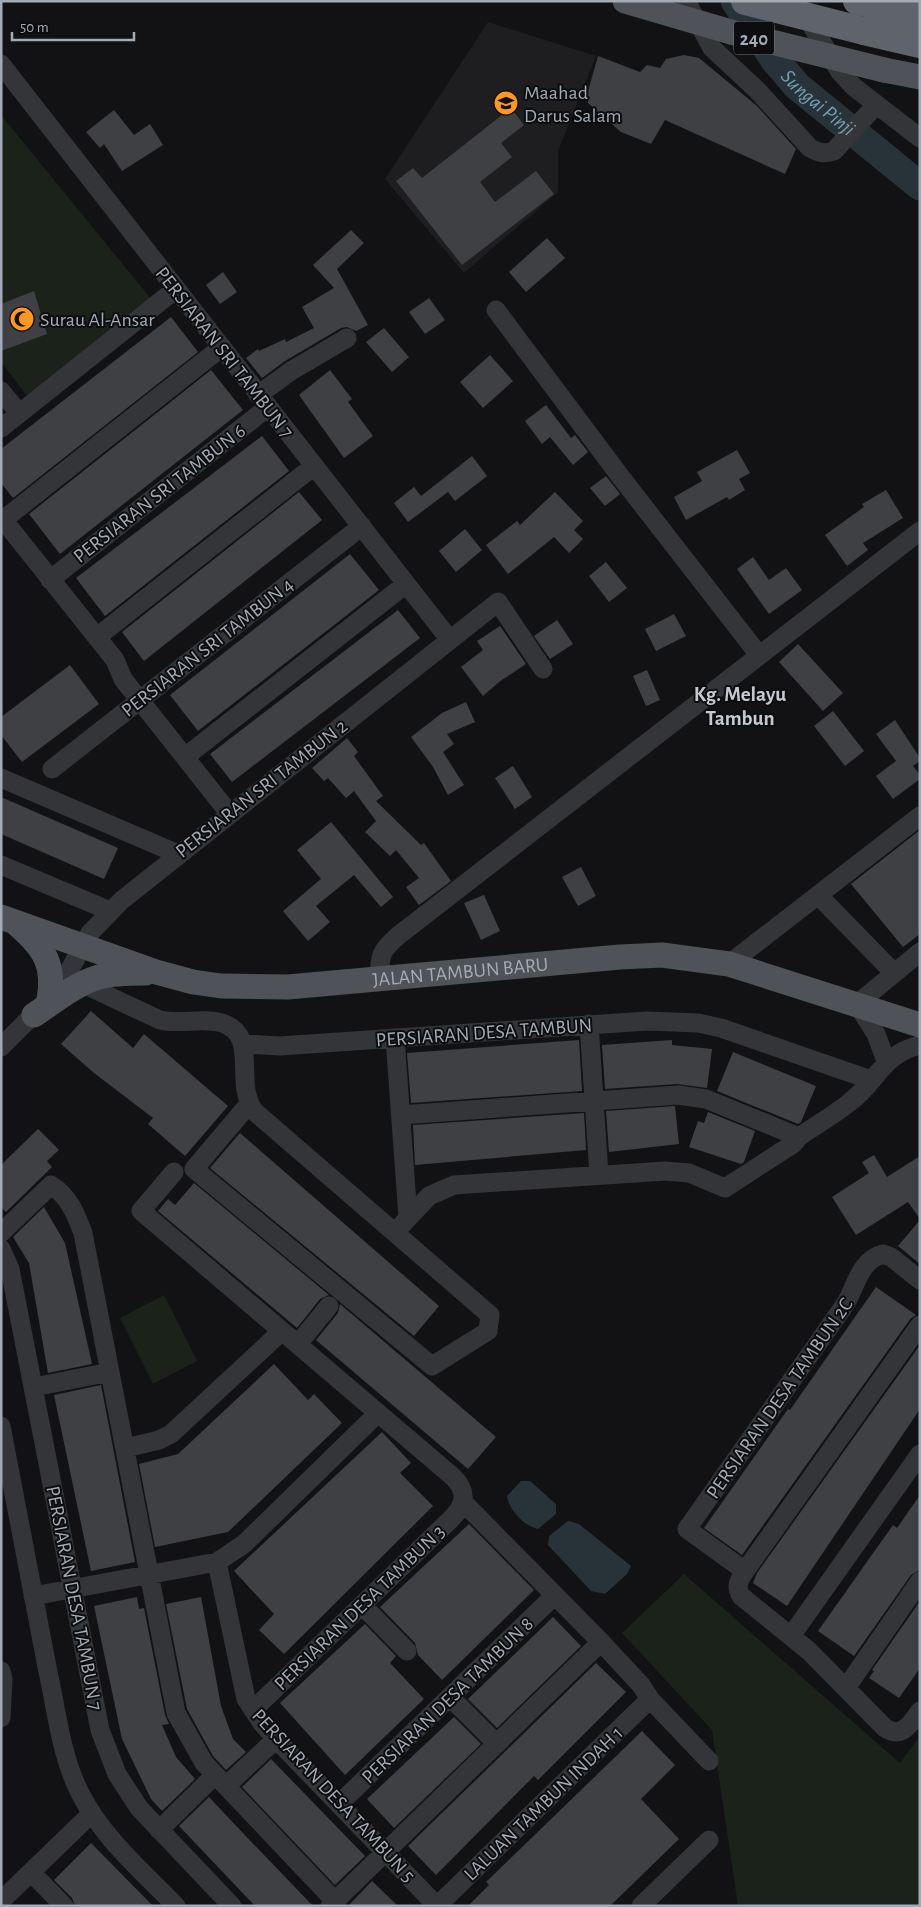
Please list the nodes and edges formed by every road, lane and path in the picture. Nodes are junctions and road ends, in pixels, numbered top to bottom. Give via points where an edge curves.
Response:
1 (625, 1) edge
2 (686, 1) edge
3 (745, 1) edge
4 (798, 1) edge
5 (857, 1) edge
6 (920, 16) edge
7 (920, 44) edge
8 (1, 64) edge
9 (920, 77) edge
10 (872, 110) junction
11 (920, 138) edge
12 (176, 289) junction
13 (496, 310) dead end
14 (346, 338) dead end
15 (222, 347) junction
16 (1, 391) edge
17 (263, 401) junction
18 (19, 413) junction
19 (1, 428) edge
20 (314, 466) junction
21 (2, 519) edge
22 (362, 526) junction
23 (920, 531) edge
24 (50, 580) junction
25 (406, 584) junction
26 (97, 637) junction
27 (450, 640) junction
28 (759, 655) junction
29 (543, 669) dead end
30 (138, 700) junction
31 (185, 757) junction
32 (52, 769) dead end
33 (1, 778) edge
34 (229, 814) junction
35 (920, 816) edge
36 (178, 854) junction
37 (1, 865) edge
38 (818, 894) junction
39 (110, 911) junction
40 (8, 920) edge
41 (82, 946) junction
42 (920, 952) edge
43 (729, 964) junction
44 (156, 972) junction
45 (894, 973) junction
46 (379, 980) junction
47 (82, 984) junction
48 (856, 1004) junction
49 (42, 1008) junction
50 (589, 1024) junction
51 (920, 1026) edge
52 (395, 1038) junction
53 (243, 1044) junction
54 (920, 1045) edge
55 (1, 1048) edge
56 (886, 1061) junction
57 (871, 1080) junction
58 (594, 1101) junction
59 (249, 1104) junction
60 (401, 1115) junction
61 (799, 1137) junction
62 (174, 1172) dead end
63 (599, 1175) junction
64 (408, 1217) junction
65 (396, 1231) junction
66 (1, 1233) edge
67 (1, 1249) edge
68 (920, 1280) edge
69 (330, 1306) dead end
70 (920, 1325) edge
71 (282, 1331) junction
72 (298, 1344) junction
73 (110, 1372) junction
74 (34, 1388) junction
75 (378, 1413) junction
76 (1, 1426) edge
77 (126, 1448) junction
78 (920, 1454) edge
79 (464, 1503) junction
80 (217, 1562) junction
81 (745, 1571) junction
82 (151, 1575) junction
83 (920, 1581) edge
84 (73, 1589) junction
85 (555, 1595) junction
86 (33, 1596) junction
87 (362, 1604) junction
88 (791, 1636) junction
89 (601, 1642) junction
90 (406, 1650) dead end
91 (1, 1671) edge
92 (846, 1688) junction
93 (450, 1697) junction
94 (650, 1700) junction
95 (253, 1710) junction
96 (916, 1716) edge
97 (1, 1718) edge
98 (276, 1739) junction
99 (497, 1744) junction
100 (709, 1761) dead end
101 (220, 1780) junction
102 (339, 1804) junction
103 (92, 1813) junction
104 (159, 1830) junction
105 (709, 1840) dead end
106 (386, 1853) junction
107 (31, 1872) junction
108 (1, 1901) edge
109 (333, 1903) edge
110 (64, 1906) edge
111 (176, 1906) edge
112 (232, 1906) edge
113 (437, 1906) edge
114 (641, 1906) edge

1 - 9 main road, 240, bridge via 731,32
2 - 10 street via 712,48 757,90 810,148 825,154 834,151
3 - 7 highway, bridge
4 - 10 street via 840,72
5 - 6 highway
8 - 12 street, PERSIARAN SRI TAMBUN 7
10 - 11 street
12 - 15 street, PERSIARAN SRI TAMBUN 7
12 - 18 street
13 - 28 street
14 - 17 street, PERSIARAN SRI TAMBUN 6 via 291,371
15 - 17 street, PERSIARAN SRI TAMBUN 7
15 - 21 street
16 - 18 street
17 - 20 street, PERSIARAN SRI TAMBUN 7
17 - 24 street, PERSIARAN SRI TAMBUN 6
18 - 19 street
20 - 22 street, PERSIARAN SRI TAMBUN 7
20 - 26 street
21 - 24 street
22 - 25 street, PERSIARAN SRI TAMBUN 7
22 - 30 street, PERSIARAN SRI TAMBUN 4
23 - 28 street
24 - 26 street
25 - 27 street, PERSIARAN SRI TAMBUN 7
25 - 31 street
26 - 30 street via 115,660 123,679
27 - 29 street, PERSIARAN SRI TAMBUN 2 via 498,602
27 - 34 street, PERSIARAN SRI TAMBUN 2
28 - 46 street via 384,947
30 - 31 street
30 - 32 street, PERSIARAN SRI TAMBUN 4
31 - 34 street
33 - 36 street
34 - 36 street, PERSIARAN SRI TAMBUN 2
35 - 38 street
36 - 39 street, PERSIARAN SRI TAMBUN 2
37 - 39 street
38 - 43 street
38 - 45 street
39 - 41 street, PERSIARAN SRI TAMBUN 2
40 - 41 main road, JALAN TAMBUN BARU
40 - 49 main road via 39,945 45,955 51,978
41 - 44 main road, JALAN TAMBUN BARU
41 - 49 street, PERSIARAN SRI TAMBUN 2 via 63,982
42 - 45 street
43 - 46 main road, JALAN TAMBUN BARU via 662,956 620,957
43 - 48 main road, JALAN TAMBUN BARU
44 - 46 main road, JALAN TAMBUN BARU via 193,982 253,988
44 - 47 main road via 100,976
45 - 48 street
47 - 49 main road
47 - 53 street via 160,1020 222,1023 240,1035
48 - 51 main road, JALAN TAMBUN BARU
48 - 56 street via 876,1034
49 - 55 street, PERSIARAN SRI TAMBUN 2
50 - 52 street, PERSIARAN DESA TAMBUN
50 - 57 street, PERSIARAN DESA TAMBUN via 648,1020 698,1023 744,1034
50 - 58 street
52 - 53 street, PERSIARAN DESA TAMBUN via 280,1046
52 - 60 street
53 - 59 street via 244,1084
54 - 56 street
56 - 57 street
57 - 61 street via 852,1102
58 - 60 street
58 - 61 street via 678,1095 706,1100
58 - 63 street
59 - 65 street
59 - 65 street via 194,1169 432,1366 488,1331 490,1315
60 - 64 street
61 - 63 street via 725,1188 678,1171
62 - 71 street via 141,1211
63 - 64 street via 454,1185 429,1196
64 - 65 street
66 - 73 street via 51,1185 74,1209 83,1233
67 - 74 street, PERSIARAN DESA TAMBUN 7 via 10,1269
68 - 81 street, PERSIARAN DESA TAMBUN 2C via 891,1256 883,1254 862,1269 844,1306 687,1529
69 - 72 street
70 - 81 street
71 - 72 street
71 - 77 street via 176,1430 159,1440
72 - 75 street
73 - 74 street
73 - 77 street
74 - 84 street, PERSIARAN DESA TAMBUN 7
75 - 79 street via 459,1483 465,1496
75 - 80 street via 244,1544
76 - 86 street, PERSIARAN DESA TAMBUN 7
77 - 82 street
78 - 88 street
79 - 85 street
79 - 87 street, PERSIARAN DESA TAMBUN 3
80 - 82 street
80 - 95 street, PERSIARAN DESA TAMBUN 5 via 242,1686
81 - 88 street via 738,1581 741,1596
82 - 84 street
82 - 101 street via 176,1714 196,1752
83 - 92 street
84 - 86 street
84 - 104 street, PERSIARAN DESA TAMBUN 7 via 100,1730 117,1774
85 - 89 street
85 - 93 street, PERSIARAN DESA TAMBUN 8
86 - 103 street, PERSIARAN DESA TAMBUN 7 via 64,1748 72,1775
87 - 90 street
87 - 95 street, PERSIARAN DESA TAMBUN 3
88 - 92 street
89 - 94 street via 636,1679
89 - 99 street
91 - 97 street via 4,1679
92 - 96 street via 892,1733 899,1733
93 - 99 street
93 - 102 street, PERSIARAN DESA TAMBUN 8
94 - 100 street
94 - 113 street, LALUAN TAMBUN INDAH 1
95 - 98 street, PERSIARAN DESA TAMBUN 5
98 - 101 street
98 - 102 street, PERSIARAN DESA TAMBUN 5
99 - 106 street
101 - 104 street
101 - 109 street
102 - 106 street, PERSIARAN DESA TAMBUN 5
103 - 107 street
103 - 111 street, PERSIARAN DESA TAMBUN 7 via 119,1847
104 - 112 street, PERSIARAN DESA TAMBUN 7
105 - 114 street
106 - 109 street
106 - 113 street, PERSIARAN DESA TAMBUN 5
107 - 108 street
107 - 110 street

